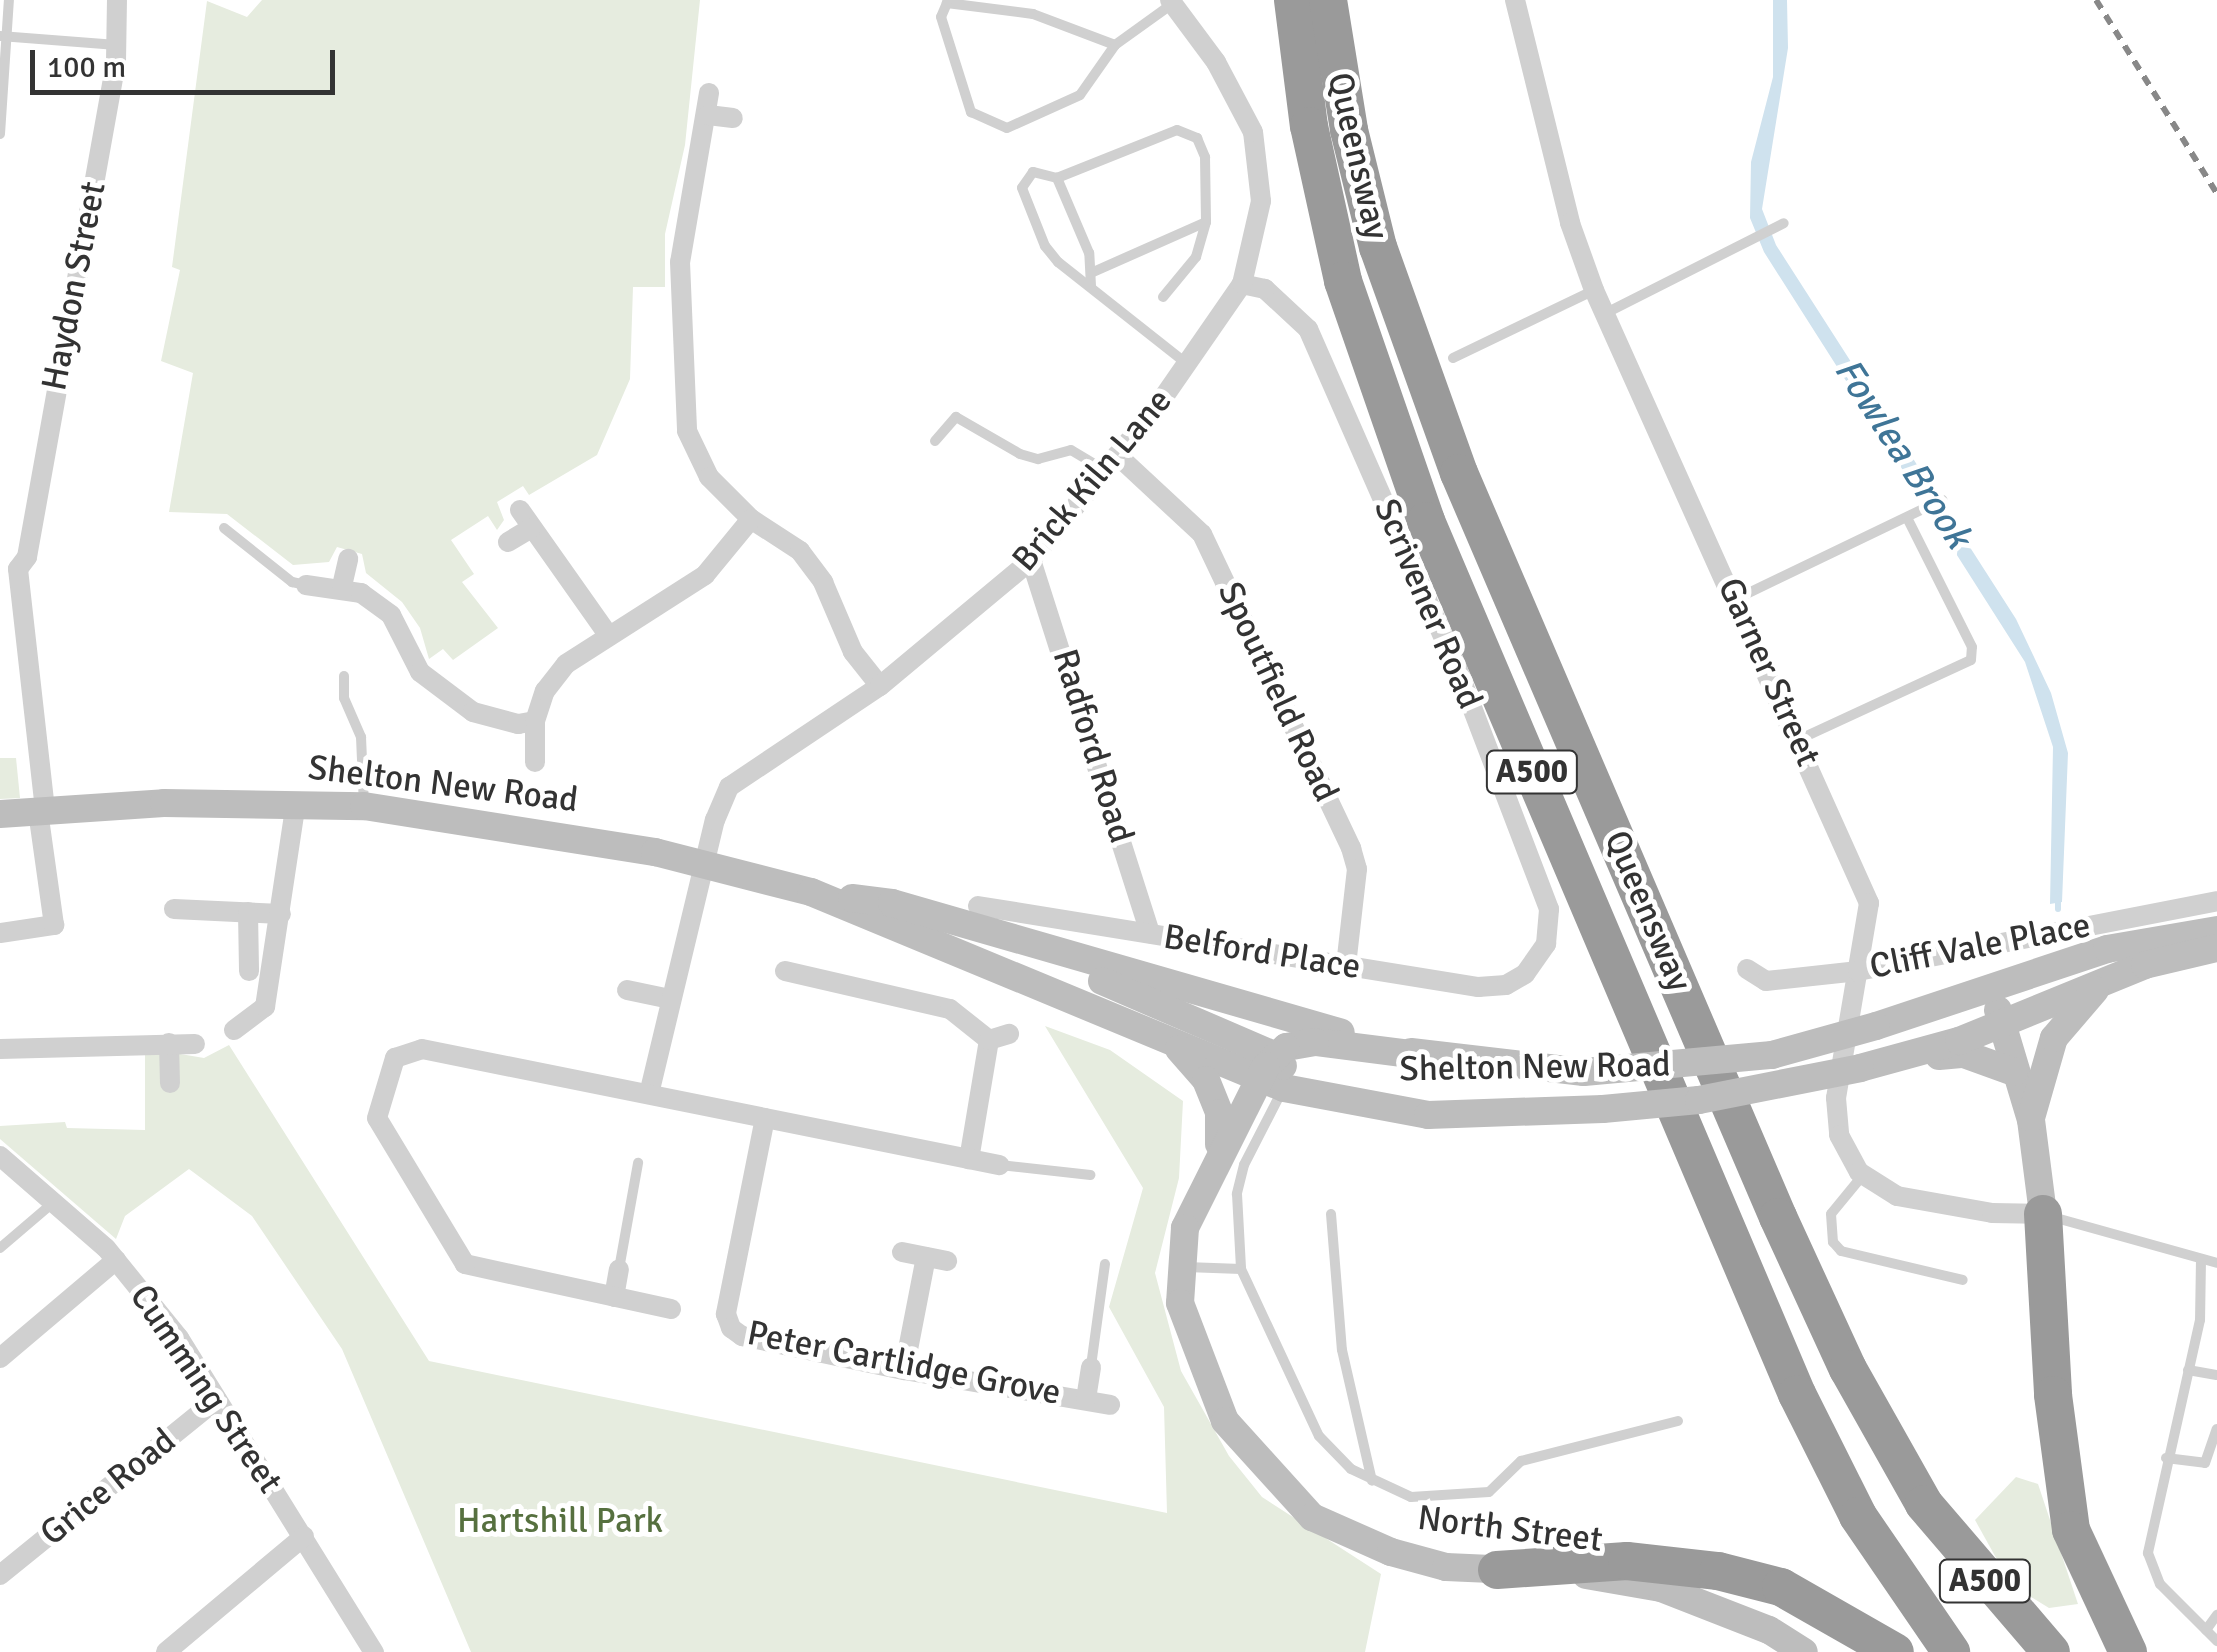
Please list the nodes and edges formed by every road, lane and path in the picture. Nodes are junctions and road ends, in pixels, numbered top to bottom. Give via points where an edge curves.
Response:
1 (9, 0) edge
2 (117, 0) edge
3 (1271, 0) edge
4 (1293, 0) edge
5 (1328, 0) edge
6 (1346, 0) edge
7 (1516, 0) edge
8 (1171, 2) edge
9 (5, 36) edge
10 (117, 45) junction
11 (1115, 45) junction
12 (709, 93) dead end
13 (708, 115) junction
14 (733, 118) dead end
15 (0, 134) edge
16 (1057, 178) junction
17 (1206, 222) junction
18 (1784, 223) dead end
19 (1378, 247) junction
20 (1093, 272) junction
21 (1343, 281) junction
22 (1242, 284) junction
23 (1090, 286) junction
24 (1594, 290) junction
25 (1163, 297) dead end
26 (1606, 313) junction
27 (1453, 358) dead end
28 (1187, 364) junction
29 (935, 441) dead end
30 (1110, 463) junction
31 (1942, 500) dead end
32 (1906, 518) junction
33 (750, 519) junction
34 (224, 528) dead end
35 (508, 542) dead end
36 (348, 559) dead end
37 (1031, 560) junction
38 (13, 577) edge
39 (306, 585) joint
40 (342, 586) junction
41 (1736, 598) junction
42 (609, 636) junction
43 (344, 676) dead end
44 (880, 686) junction
45 (535, 721) junction
46 (1800, 739) junction
47 (535, 762) dead end
48 (296, 803) junction
49 (364, 806) junction
50 (42, 811) junction
51 (0, 814) edge
52 (705, 863) junction
53 (811, 892) junction
54 (2217, 901) edge
55 (978, 906) dead end
56 (174, 909) dead end
57 (248, 912) junction
58 (281, 914) junction
59 (2217, 930) edge
60 (0, 933) edge
61 (1150, 934) junction
62 (1014, 940) junction
63 (2217, 948) edge
64 (1538, 960) joint
65 (1346, 966) junction
66 (1747, 969) dead end
67 (248, 971) dead end
68 (785, 971) dead end
69 (1858, 971) junction
70 (2103, 981) junction
71 (627, 990) dead end
72 (1991, 990) junction
73 (670, 999) junction
74 (2002, 1025) junction
75 (234, 1030) dead end
76 (169, 1043) junction
77 (196, 1044) dead end
78 (1175, 1044) junction
79 (0, 1049) edge
80 (1276, 1056) junction
81 (1426, 1056) junction
82 (1898, 1061) junction
83 (2014, 1072) junction
84 (1254, 1079) junction
85 (170, 1083) dead end
86 (1284, 1088) junction
87 (649, 1094) junction
88 (764, 1118) junction
89 (2031, 1120) junction
90 (1220, 1151) junction
91 (0, 1156) edge
92 (969, 1159) junction
93 (638, 1163) dead end
94 (998, 1165) joint
95 (1090, 1174) dead end
96 (1863, 1175) junction
97 (55, 1201) junction
98 (1331, 1214) dead end
99 (2042, 1214) junction
100 (0, 1248) edge
101 (902, 1252) dead end
102 (926, 1257) junction
103 (2201, 1259) junction
104 (116, 1260) junction
105 (948, 1261) dead end
106 (2217, 1263) edge
107 (1105, 1264) dead end
108 (1180, 1266) junction
109 (619, 1269) joint
110 (1241, 1269) junction
111 (1963, 1280) dead end
112 (614, 1296) junction
113 (671, 1309) dead end
114 (0, 1358) edge
115 (1091, 1368) joint
116 (904, 1370) junction
117 (2188, 1370) junction
118 (2217, 1375) edge
119 (217, 1399) junction
120 (1086, 1399) junction
121 (1110, 1405) dead end
122 (1678, 1420) dead end
123 (2217, 1429) edge
124 (2166, 1458) junction
125 (1372, 1481) junction
126 (304, 1536) junction
127 (1497, 1570) junction
128 (0, 1575) edge
129 (2217, 1615) edge
130 (2206, 1630) junction
131 (2217, 1641) edge
132 (166, 1652) edge
133 (374, 1652) edge
134 (1804, 1652) edge
135 (1895, 1652) edge
136 (1951, 1652) edge
137 (2051, 1652) edge
138 (2128, 1652) edge

1 - 9 lane
2 - 10 street, Haydon Street
3 - 21 highway via 1310,185
4 - 21 highway, Queensway / A500 via 1310,126
5 - 19 highway, Queensway / A500 via 1349,130
6 - 19 highway
7 - 24 street, Garner Street via 1565,206
8 - 11 lane
8 - 22 street, Brick Kiln Lane via 1216,62 1252,132 1260,201
9 - 10 lane
9 - 15 lane
10 - 38 street, Haydon Street via 26,557
11 - 11 lane via 1033,14 947,3 941,16 970,112 1007,128 1080,94
12 - 13 street
13 - 14 street
13 - 33 street via 680,262 687,354 682,408 709,477
16 - 17 lane via 1188,130 1205,157
16 - 20 lane
16 - 23 lane via 1033,172 1024,180 1024,196 1044,246
17 - 20 lane
17 - 25 lane via 1196,257
18 - 26 lane via 1754,244
19 - 137 highway, Queensway / A500 via 1459,473 1848,1369 1924,1504
20 - 23 lane
21 - 136 highway, Queensway / A500 via 1426,521 1781,1358 1858,1516
22 - 28 street, Brick Kiln Lane
22 - 64 street, Scrivener Road via 1264,289 1308,329 1449,648 1549,909 1551,926
23 - 28 lane
24 - 26 street, Garner Street
24 - 27 lane
26 - 41 street, Garner Street
28 - 30 street, Brick Kiln Lane
29 - 30 lane via 956,417 1020,454 1038,459 1071,450
30 - 37 street, Brick Kiln Lane
30 - 65 street, Spoutfield Road via 1202,534 1352,848 1357,868
31 - 32 lane
32 - 41 lane
32 - 46 lane via 1972,647 1971,660
33 - 42 street via 705,575
33 - 44 street via 800,551 823,582 853,652
34 - 39 lane via 292,582
35 - 42 street via 526,519
36 - 40 street
37 - 44 street, Brick Kiln Lane
37 - 61 street, Radford Road
38 - 50 street
39 - 40 street
40 - 45 street via 392,616 420,672 437,688 473,712 518,724
41 - 46 street, Garner Street
42 - 45 street via 566,664 545,691
43 - 49 lane via 344,698 361,737
44 - 52 street, Brick Kiln Lane via 729,787
45 - 47 street
46 - 69 street, Garner Street via 1869,902
48 - 49 main road, Shelton New Road
48 - 50 main road, Shelton New Road
48 - 58 street
49 - 52 main road, Shelton New Road
50 - 51 main road, Shelton New Road
50 - 60 street via 60,924
52 - 53 main road, Shelton New Road
52 - 73 street, Brick Kiln Lane
53 - 62 main road, Shelton New Road via 892,903
53 - 78 main road, Shelton New Road
54 - 69 street, Cliff Vale Place
55 - 61 street, Belford Place
56 - 57 street
57 - 58 street
57 - 67 street
58 - 75 street via 264,1016
59 - 72 main road, Shelton New Road via 2107,949
61 - 65 street, Belford Place
62 - 80 main road
62 - 81 main road, Shelton New Road
63 - 70 main road, Shelton New Road
64 - 65 street, Belford Place via 1506,986 1478,987
66 - 69 street, Cliff Vale Place via 1766,981
68 - 92 street via 950,1010 998,1037
69 - 96 street, Garner Street via 1835,1114 1839,1135
70 - 74 main road, Shelton New Road
70 - 89 main road via 2054,1038
71 - 73 street
72 - 74 main road
72 - 81 main road, Shelton New Road, bridge via 1772,1055 1584,1072
73 - 87 street, Brick Kiln Lane
74 - 82 main road, Shelton New Road
74 - 83 main road
76 - 77 street
76 - 79 street
76 - 85 street
78 - 84 main road, Shelton New Road
78 - 90 main road via 1206,1080 1219,1113
80 - 81 main road via 1315,1042
80 - 84 main road, North Street
80 - 86 main road via 1284,1067
82 - 83 main road via 1964,1054
82 - 86 main road, Shelton New Road, bridge via 1699,1100 1602,1108 1428,1114
83 - 89 main road
84 - 86 main road, Shelton New Road
84 - 90 main road, North Street
86 - 110 lane via 1256,1134 1241,1180
87 - 88 street
87 - 112 street via 405,1050 386,1070 376,1118 465,1264
88 - 92 street
88 - 116 street, Peter Cartlidge Grove via 726,1314 731,1328 742,1336
89 - 99 main road
90 - 108 main road, North Street via 1185,1228
91 - 97 street, Cumming Street
92 - 94 street
93 - 109 lane
94 - 95 lane
96 - 99 street via 1897,1196 1992,1213
96 - 111 lane via 1831,1214 1833,1242 1841,1251
97 - 100 lane
97 - 104 street, Cumming Street
98 - 125 lane via 1342,1350
99 - 103 lane
99 - 138 highway via 2053,1394 2071,1530
101 - 102 street
102 - 105 street
102 - 116 street
103 - 106 lane
103 - 117 lane via 2200,1320
104 - 114 street
104 - 119 street, Cumming Street via 179,1338
107 - 115 lane
108 - 110 lane
108 - 127 main road, North Street via 1180,1303 1225,1421 1276,1485 1312,1517 1357,1539 1446,1566
109 - 112 street
110 - 125 lane via 1319,1436
112 - 113 street
115 - 120 street
116 - 120 street, Peter Cartlidge Grove
117 - 118 lane
117 - 124 lane
119 - 126 street, Cumming Street
119 - 128 street, Grice Road
120 - 121 street, Peter Cartlidge Grove
122 - 125 lane via 1520,1461 1489,1492 1410,1497
123 - 124 lane via 2205,1463
124 - 130 lane via 2148,1539 2150,1565
126 - 132 street
126 - 133 street, Cumming Street
127 - 134 main road, North Street via 1660,1588 1742,1618
127 - 135 highway via 1627,1561 1718,1571 1782,1587
129 - 130 lane
130 - 131 lane

